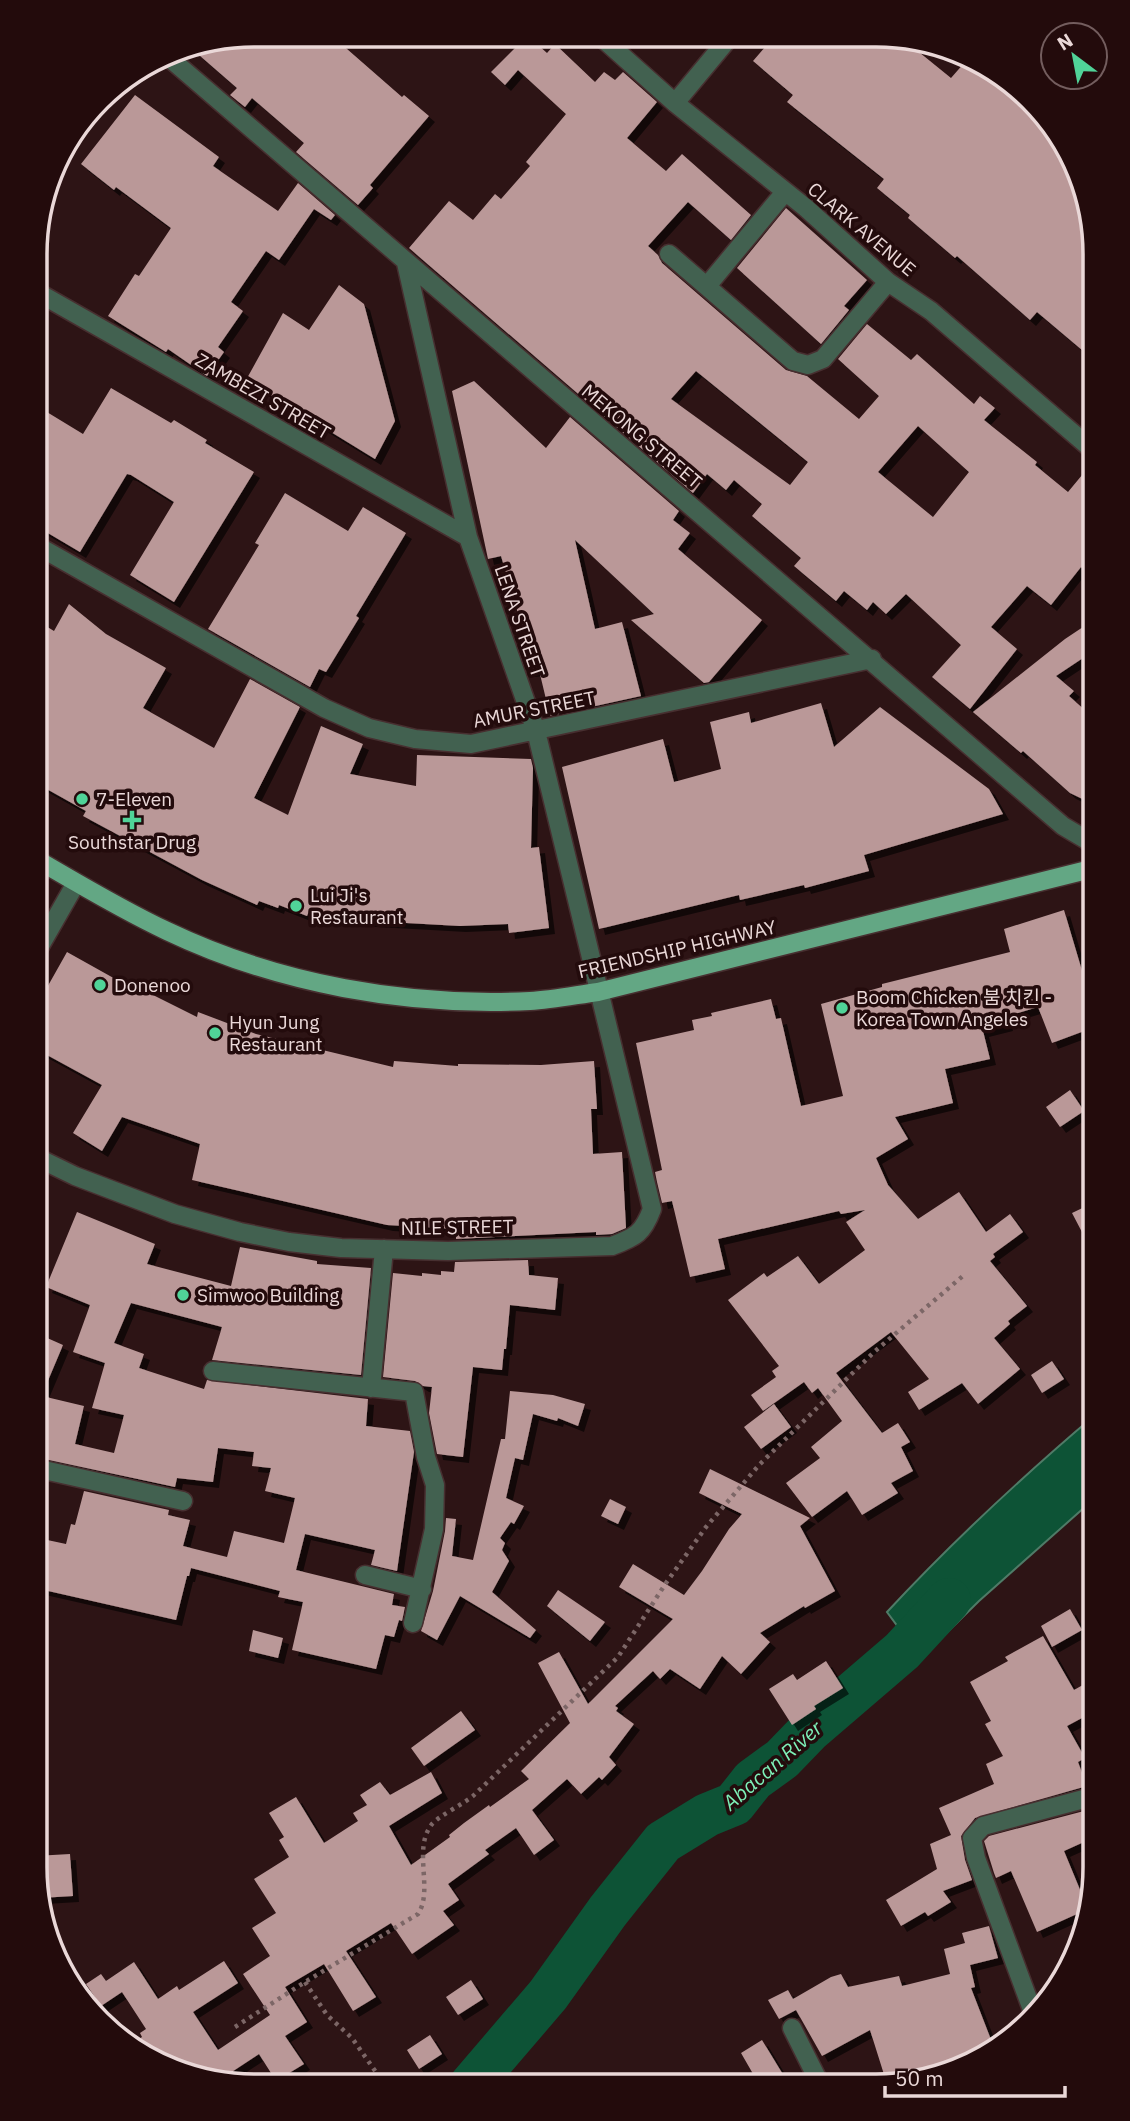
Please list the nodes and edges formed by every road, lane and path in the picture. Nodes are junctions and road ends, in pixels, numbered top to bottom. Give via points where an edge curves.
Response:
1 (613, 47) edge
2 (721, 47) edge
3 (176, 63) edge
4 (675, 103) junction
5 (785, 192) junction
6 (669, 254) dead end
7 (406, 263) junction
8 (888, 282) junction
9 (707, 286) junction
10 (47, 298) edge
11 (1083, 442) edge
12 (468, 537) junction
13 (47, 551) edge
14 (872, 659) junction
15 (536, 731) junction
16 (1083, 838) edge
17 (47, 866) edge
18 (1083, 871) edge
19 (76, 883) junction
20 (47, 934) edge
21 (598, 992) junction
22 (47, 1162) edge
23 (384, 1248) junction
24 (964, 1275) dead end
25 (213, 1371) dead end
26 (371, 1388) junction
27 (47, 1470) edge
28 (183, 1501) dead end
29 (365, 1575) dead end
30 (422, 1589) junction
31 (413, 1623) dead end
32 (1082, 1799) edge
33 (304, 1982) junction
34 (1030, 2004) edge
35 (235, 2027) dead end
36 (792, 2028) dead end
37 (378, 2074) edge
38 (815, 2074) edge

1 - 4 street, CLARK AVENUE
2 - 4 street
3 - 7 street, MEKONG STREET
4 - 5 street, CLARK AVENUE
5 - 8 street, CLARK AVENUE
5 - 9 street
6 - 9 street
7 - 12 street, LENA STREET
7 - 14 street, MEKONG STREET
8 - 9 street via 823,359 808,365 793,361
8 - 11 street, CLARK AVENUE via 931,311
10 - 12 street, ZAMBEZI STREET
12 - 15 street, LENA STREET
13 - 15 street, AMUR STREET via 324,708 369,727 415,739 471,744
14 - 15 street, AMUR STREET
14 - 16 street, MEKONG STREET via 1063,826
15 - 21 street, LENA STREET
17 - 19 main road, FRIENDSHIP HIGHWAY
18 - 21 main road, FRIENDSHIP HIGHWAY
19 - 20 street
19 - 21 main road, FRIENDSHIP HIGHWAY via 169,932 284,975 421,999 531,1001
21 - 23 street, NILE STREET via 652,1209 645,1228 612,1246 447,1251
22 - 23 street, NILE STREET via 129,1198 240,1232 341,1248
23 - 26 street
24 - 33 path via 874,1352 760,1465 706,1527 618,1657 473,1796 435,1821 426,1832 423,1904 418,1914
25 - 26 street
26 - 30 street via 414,1392 435,1485 434,1529
27 - 28 street
29 - 30 street
30 - 31 street
32 - 34 street via 983,1826 972,1839
33 - 35 path
33 - 37 path
36 - 38 street

